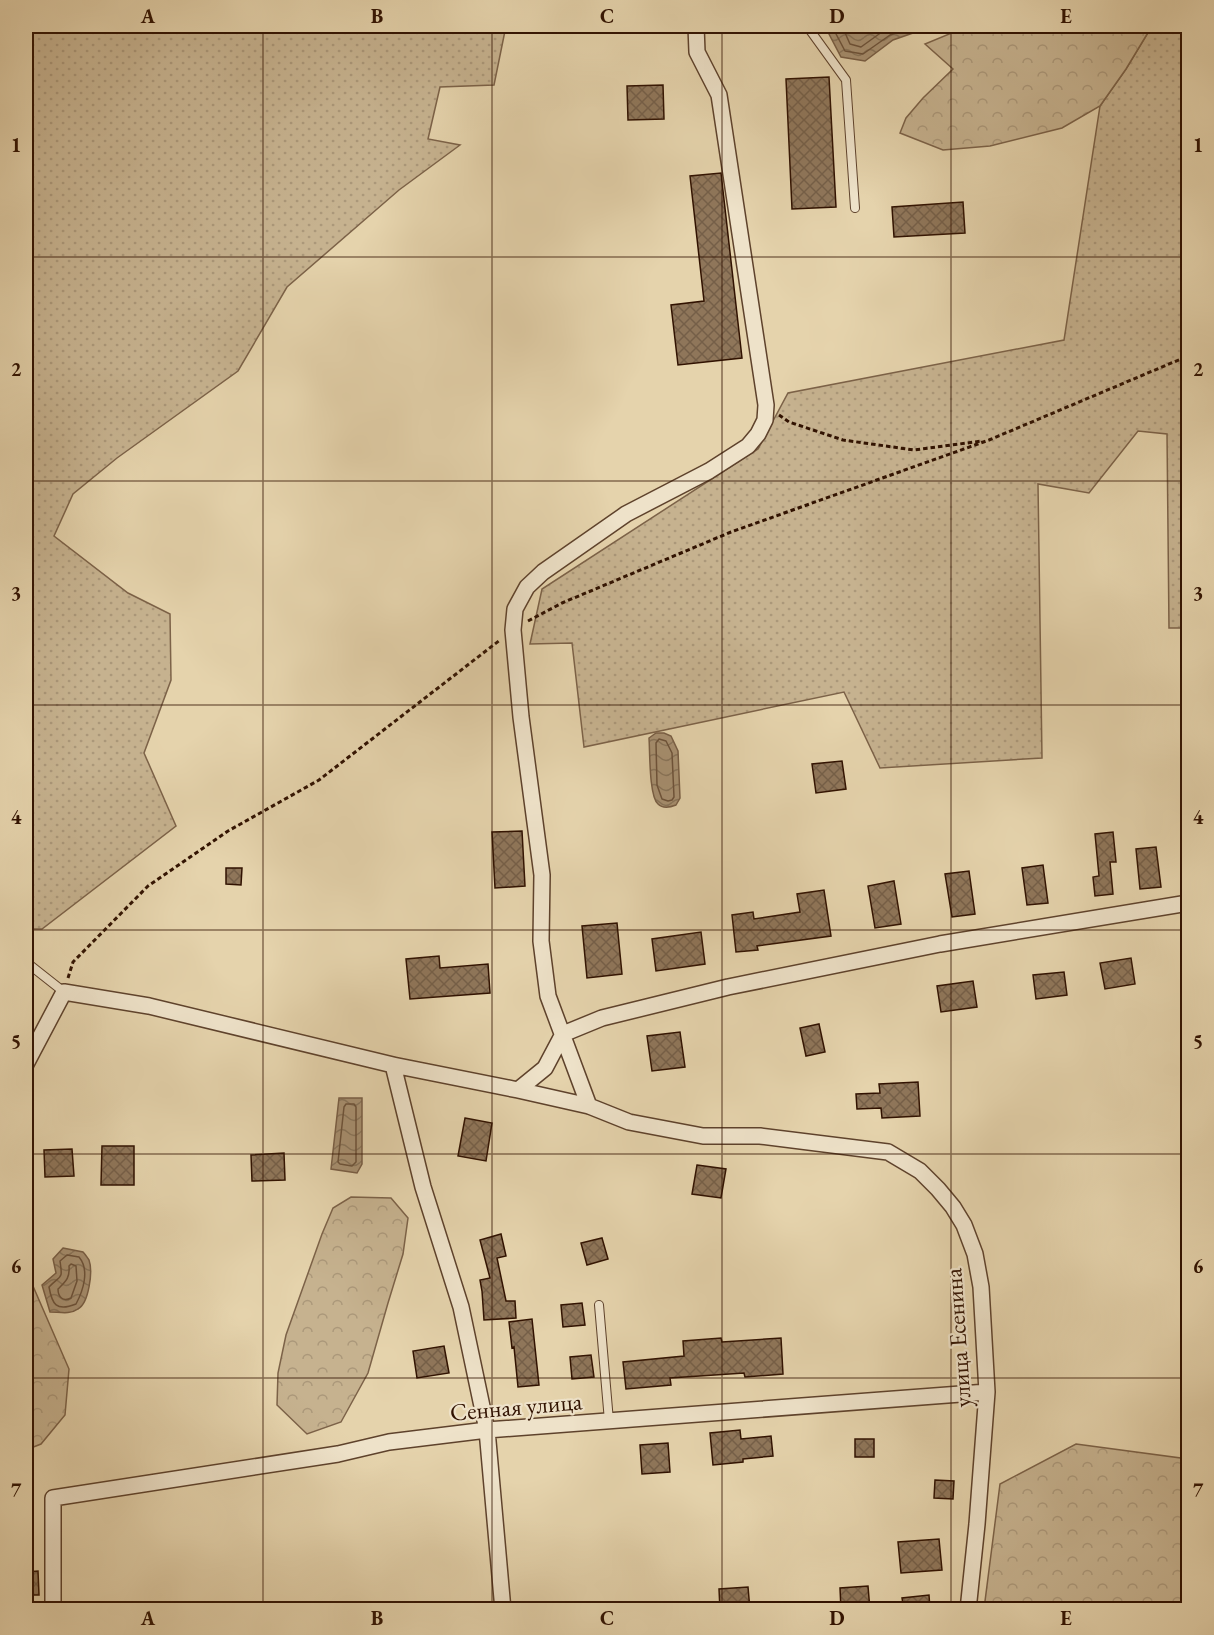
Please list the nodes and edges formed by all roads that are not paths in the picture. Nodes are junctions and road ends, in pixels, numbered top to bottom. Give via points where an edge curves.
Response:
1 (696, 26) edge
2 (807, 26) edge
3 (855, 208) dead end
4 (1188, 903) edge
5 (26, 962) edge
6 (64, 992) junction
7 (563, 1034) junction
8 (26, 1064) edge
9 (393, 1065) junction
10 (518, 1090) junction
11 (589, 1106) junction
12 (599, 1305) dead end
13 (987, 1392) junction
14 (609, 1421) junction
15 (487, 1431) junction
16 (52, 1610) edge
17 (503, 1610) edge
18 (968, 1610) edge

1 - 7 street via 697,52 719,95 766,405 765,420 748,446 626,514 543,572 527,586 515,609 513,630 521,717 542,875 541,941 548,996
2 - 3 lane via 846,80
4 - 7 street via 940,944 728,987 602,1018
5 - 6 lane
6 - 8 street
6 - 9 street, улица Есенина via 149,1006
7 - 10 street via 545,1068
7 - 11 street
9 - 10 street, улица Есенина
9 - 15 street via 423,1187 461,1307
10 - 11 street, улица Есенина
11 - 13 street, улица Есенина via 629,1122 703,1136 760,1136 888,1152 920,1171 954,1207 975,1254 981,1287
12 - 14 lane
13 - 14 street, Сенная улица
13 - 18 street, улица Есенина
14 - 15 street, Сенная улица
15 - 16 street, Сенная улица via 389,1442 338,1454 53,1498
15 - 17 street

